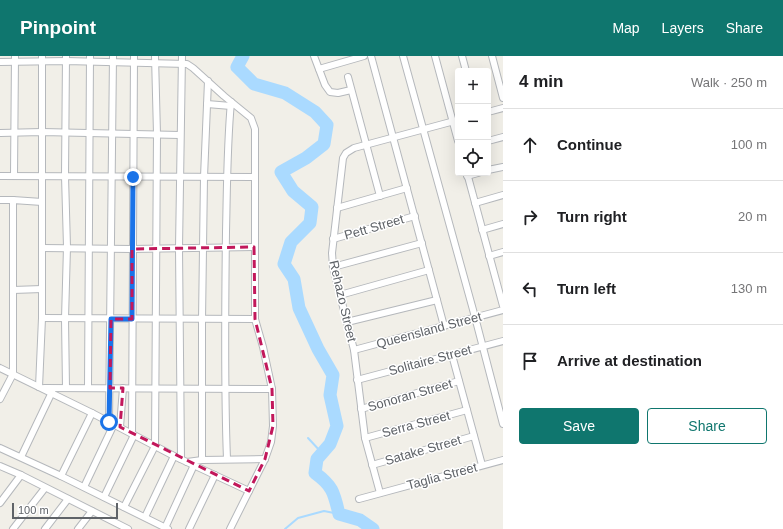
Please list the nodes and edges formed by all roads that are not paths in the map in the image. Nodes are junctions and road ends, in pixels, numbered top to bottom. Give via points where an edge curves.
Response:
1 (134, 56) edge
2 (155, 56) edge
3 (182, 56) edge
4 (314, 56) edge
5 (364, 56) edge
6 (371, 56) edge
7 (403, 56) edge
8 (435, 56) edge
9 (462, 56) edge
10 (492, 56) edge
11 (15, 59) edge
12 (42, 59) edge
13 (66, 59) edge
14 (90, 59) edge
15 (113, 59) edge
16 (341, 59) edge
17 (0, 62) edge
18 (134, 63) junction
19 (155, 63) junction
20 (182, 64) junction
21 (465, 68) edge
22 (319, 69) junction
23 (348, 78) dead end
24 (208, 81) junction
25 (351, 90) junction
26 (503, 98) edge
27 (207, 104) junction
28 (231, 104) junction
29 (503, 108) edge
30 (491, 111) edge
31 (455, 120) edge
32 (422, 129) junction
33 (42, 132) junction
34 (0, 133) edge
35 (14, 133) junction
36 (67, 133) junction
37 (89, 133) junction
38 (112, 134) junction
39 (133, 134) junction
40 (157, 134) junction
41 (180, 135) junction
42 (394, 136) junction
43 (503, 137) edge
44 (491, 140) edge
45 (366, 144) junction
46 (503, 167) edge
47 (491, 169) edge
48 (0, 176) edge
49 (14, 176) junction
50 (43, 176) junction
51 (65, 176) junction
52 (204, 176) junction
53 (468, 176) edge
54 (89, 177) junction
55 (111, 177) junction
56 (133, 177) junction
57 (156, 177) junction
58 (180, 177) junction
59 (228, 177) junction
60 (254, 177) junction
61 (407, 188) junction
62 (503, 195) edge
63 (380, 196) junction
64 (0, 200) edge
65 (13, 200) junction
66 (42, 202) junction
67 (475, 203) junction
68 (337, 208) junction
69 (415, 216) junction
70 (503, 224) edge
71 (482, 230) junction
72 (333, 239) junction
73 (422, 243) junction
74 (67, 247) junction
75 (254, 247) junction
76 (42, 248) junction
77 (88, 248) junction
78 (111, 248) junction
79 (156, 248) junction
80 (180, 248) junction
81 (203, 248) junction
82 (226, 248) junction
83 (132, 249) junction
84 (503, 252) edge
85 (489, 256) junction
86 (333, 267) junction
87 (429, 270) junction
88 (42, 289) junction
89 (13, 290) junction
90 (340, 295) junction
91 (437, 300) junction
92 (503, 306) edge
93 (503, 310) edge
94 (475, 317) junction
95 (42, 318) junction
96 (65, 319) junction
97 (88, 319) junction
98 (111, 319) junction
99 (132, 319) junction
100 (155, 320) junction
101 (179, 320) junction
102 (202, 320) junction
103 (224, 320) junction
104 (255, 320) junction
105 (348, 322) junction
106 (444, 326) junction
107 (503, 341) edge
108 (483, 346) junction
109 (354, 350) junction
110 (452, 354) junction
111 (0, 368) edge
112 (13, 374) junction
113 (357, 380) junction
114 (459, 381) junction
115 (40, 387) junction
116 (66, 388) junction
117 (88, 388) junction
118 (110, 388) junction
119 (123, 388) junction
120 (132, 389) junction
121 (156, 389) junction
122 (180, 389) junction
123 (202, 389) junction
124 (225, 389) junction
125 (272, 389) junction
126 (52, 392) junction
127 (0, 399) edge
128 (361, 409) junction
129 (467, 410) junction
130 (92, 413) junction
131 (112, 423) junction
132 (503, 424) edge
133 (120, 427) junction
134 (133, 434) junction
135 (474, 436) junction
136 (365, 438) junction
137 (155, 446) junction
138 (0, 448) edge
139 (174, 456) junction
140 (21, 457) junction
141 (180, 459) junction
142 (227, 459) junction
143 (265, 459) junction
144 (202, 460) junction
145 (503, 460) edge
146 (187, 462) junction
147 (194, 465) junction
148 (372, 465) junction
149 (482, 465) junction
150 (0, 466) edge
151 (21, 475) junction
152 (215, 475) junction
153 (61, 476) junction
154 (84, 487) junction
155 (45, 488) junction
156 (249, 491) junction
157 (380, 493) junction
158 (104, 497) junction
159 (68, 499) junction
160 (358, 499) dead end
161 (0, 503) edge
162 (124, 507) junction
163 (92, 511) junction
164 (144, 517) junction
165 (116, 523) junction
166 (166, 528) edge
167 (13, 529) edge
168 (45, 529) edge
169 (78, 529) edge
170 (111, 529) edge
171 (128, 529) edge
172 (189, 529) edge
173 (230, 529) edge

1 - 18 street
2 - 19 street
3 - 20 street
4 - 22 street
5 - 16 street
6 - 42 street
7 - 32 street
8 - 31 street
9 - 21 street
10 - 26 street
11 - 12 street
11 - 17 street
11 - 35 street
12 - 13 street
12 - 33 street
13 - 14 street
13 - 36 street
14 - 15 street
14 - 37 street
15 - 18 street
15 - 38 street
16 - 22 street
18 - 19 street
18 - 39 street
19 - 20 street
19 - 40 street
20 - 24 street via 187,64
20 - 41 street
22 - 25 street via 330,92
23 - 25 street
24 - 27 street
24 - 28 street
25 - 45 street
27 - 28 street
27 - 52 street
28 - 59 street
28 - 60 street via 254,123
29 - 30 street
31 - 32 street, Rehazo Street
32 - 42 street, Rehazo Street
32 - 94 street
33 - 35 street
33 - 36 street
33 - 50 street
34 - 35 street
35 - 49 street
36 - 37 street
36 - 51 street
37 - 38 street
37 - 54 street
38 - 39 street
38 - 55 street
39 - 40 street
39 - 56 street
40 - 41 street
40 - 57 street
41 - 58 street
42 - 45 street, Rehazo Street
42 - 61 street
43 - 44 street
45 - 63 street
45 - 68 street, Rehazo Street via 350,150 343,158
46 - 47 street
48 - 49 street
49 - 50 street
50 - 51 street
50 - 66 street
51 - 54 street
51 - 74 street
52 - 58 street
52 - 59 street
52 - 81 street
53 - 67 street
54 - 55 street
54 - 77 street
55 - 56 street
55 - 78 street
56 - 57 street
56 - 83 street
57 - 58 street
57 - 79 street
58 - 80 street
59 - 60 street
59 - 82 street
60 - 75 street
61 - 63 street
61 - 69 street
62 - 67 street
63 - 68 street
64 - 65 street
65 - 66 street
65 - 89 street
66 - 76 street
67 - 71 street
68 - 72 street, Rehazo Street
69 - 72 street, Pett Street
69 - 73 street
70 - 71 street
71 - 85 street
72 - 86 street, Rehazo Street
73 - 86 street
73 - 87 street
74 - 76 street
74 - 77 street
74 - 96 street
75 - 82 street
75 - 104 street
76 - 88 street
77 - 78 street
77 - 97 street
78 - 83 street
78 - 98 street
79 - 80 street
79 - 83 street
79 - 100 street
80 - 81 street
80 - 101 street
81 - 82 street
81 - 102 street
82 - 103 street
83 - 99 street
84 - 85 street
85 - 92 street
86 - 90 street, Rehazo Street
87 - 90 street
87 - 91 street
88 - 89 street
88 - 95 street
89 - 112 street
90 - 105 street, Rehazo Street
91 - 105 street
91 - 106 street
93 - 94 street, Queensland Street
94 - 106 street, Queensland Street
94 - 108 street
95 - 96 street
95 - 115 street
96 - 97 street
96 - 116 street
97 - 98 street
97 - 117 street
98 - 99 street
98 - 118 street
99 - 100 street
99 - 120 street
100 - 101 street
100 - 121 street
101 - 102 street
101 - 122 street
102 - 103 street
102 - 123 street
103 - 104 street
103 - 124 street
104 - 125 street
105 - 109 street, Rehazo Street
106 - 109 street, Queensland Street
107 - 108 street, Solitaire Street
108 - 110 street, Solitaire Street
108 - 132 street
109 - 113 street, Rehazo Street
110 - 113 street, Solitaire Street
110 - 114 street
111 - 112 street
112 - 115 street
112 - 127 street
113 - 128 street, Rehazo Street
114 - 128 street, Sonoran Street
114 - 129 street
115 - 116 street
115 - 126 street
116 - 117 street
117 - 118 street
118 - 119 street
118 - 131 street
119 - 120 street
119 - 133 street
120 - 121 street
120 - 134 street
121 - 122 street
121 - 137 street
122 - 123 street
122 - 141 street
123 - 124 street
123 - 144 street
124 - 125 street
124 - 142 street
125 - 143 street via 273,426
126 - 130 street
126 - 140 street
128 - 136 street, Rehazo Street
129 - 135 street
129 - 136 street, Serra Street
130 - 131 street
130 - 153 street
131 - 133 street
131 - 154 street
133 - 134 street
134 - 137 street
134 - 158 street
135 - 148 street, Satake Street
135 - 149 street
136 - 148 street, Rehazo Street
137 - 139 street
137 - 162 street
138 - 140 street
139 - 141 street
139 - 164 street
140 - 153 street
141 - 146 street
142 - 143 street
142 - 144 street
143 - 156 street
144 - 146 street
145 - 149 street, Taglia Street
146 - 147 street
147 - 152 street
147 - 166 street
148 - 157 street, Rehazo Street
149 - 157 street, Taglia Street
150 - 151 street
151 - 155 street
151 - 161 street
152 - 156 street
152 - 172 street
153 - 154 street
154 - 158 street
155 - 159 street
155 - 167 street
156 - 173 street
157 - 160 street, Taglia Street
158 - 162 street
159 - 163 street
159 - 168 street
162 - 164 street
163 - 165 street
163 - 169 street
164 - 166 street
165 - 170 street
165 - 171 street

